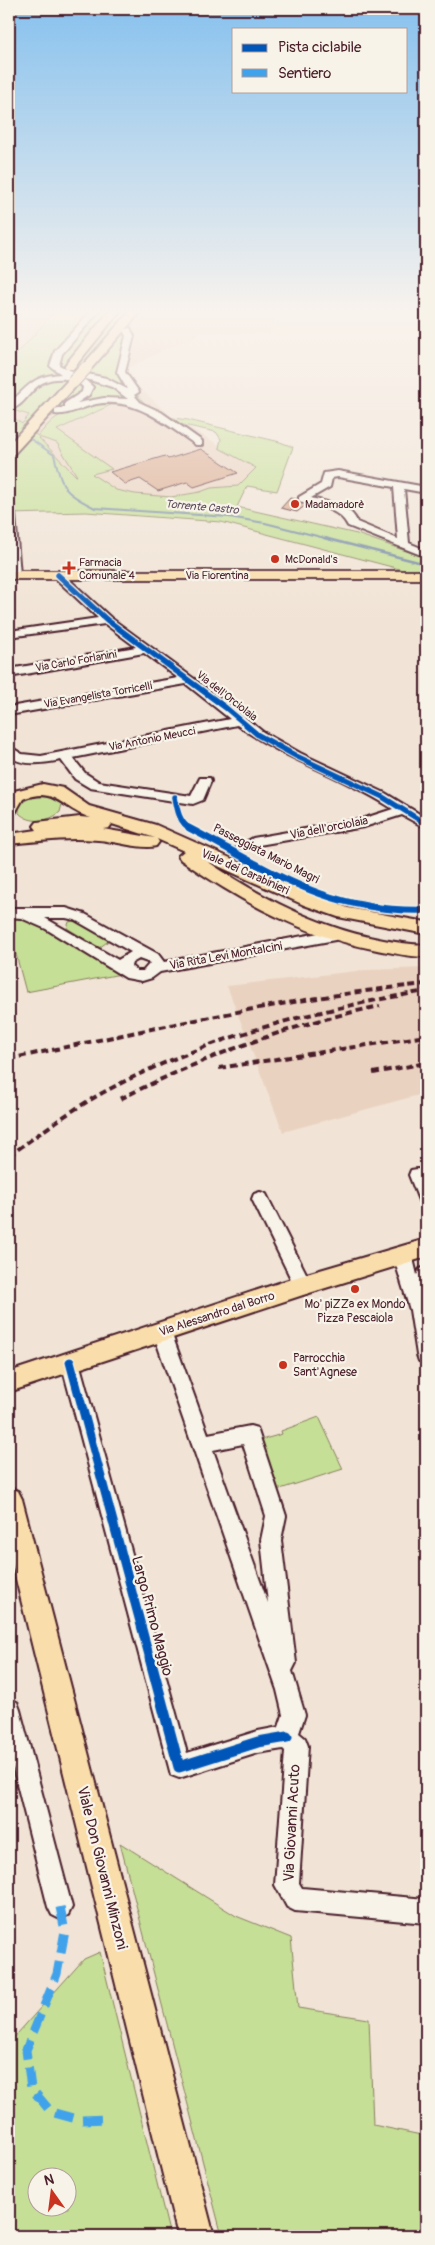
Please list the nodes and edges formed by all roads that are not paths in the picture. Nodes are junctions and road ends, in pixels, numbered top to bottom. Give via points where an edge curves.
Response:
1 (34, 415) edge
2 (36, 415) edge
3 (51, 415) edge
4 (155, 415) edge
5 (29, 423) junction
6 (199, 443) dead end
7 (10, 446) edge
8 (399, 486) junction
9 (426, 490) edge
10 (10, 514) dead end
11 (404, 546) junction
12 (426, 554) edge
13 (12, 575) edge
14 (58, 575) junction
15 (426, 575) edge
16 (106, 620) junction
17 (9, 634) edge
18 (144, 649) junction
19 (9, 673) edge
20 (188, 680) junction
21 (9, 711) edge
22 (238, 721) junction
23 (9, 750) edge
24 (65, 756) junction
25 (205, 781) dead end
26 (38, 789) junction
27 (9, 790) edge
28 (69, 802) junction
29 (9, 808) edge
30 (404, 810) junction
31 (426, 824) edge
32 (38, 826) junction
33 (9, 827) edge
34 (9, 839) edge
35 (253, 842) dead end
36 (179, 852) junction
37 (292, 894) junction
38 (272, 911) junction
39 (10, 913) edge
40 (80, 916) junction
41 (295, 921) junction
42 (385, 922) junction
43 (426, 928) edge
44 (60, 931) junction
45 (339, 936) junction
46 (294, 943) junction
47 (426, 951) edge
48 (152, 961) junction
49 (125, 971) junction
50 (417, 1175) dead end
51 (426, 1198) edge
52 (260, 1200) dead end
53 (415, 1252) edge
54 (381, 1262) junction
55 (422, 1282) edge
56 (303, 1285) junction
57 (162, 1332) junction
58 (426, 1356) edge
59 (70, 1362) junction
60 (9, 1382) edge
61 (200, 1444) junction
62 (9, 1499) edge
63 (288, 1690) junction
64 (9, 1710) edge
65 (287, 1737) junction
66 (60, 1908) dead end
67 (426, 1911) edge
68 (196, 2236) edge

1 - 5 main road
2 - 5 main road
3 - 5 main road
4 - 6 street
5 - 7 main road
8 - 9 street
8 - 11 street
8 - 11 street via 338,474 328,475 326,485 303,499 338,509 352,520 352,524
10 - 13 street
11 - 12 street
13 - 14 main road, Via Fiorentina
14 - 15 main road, Via Fiorentina
14 - 16 street, Via dell'Orciolaia
16 - 17 street
16 - 18 street, Via dell'Orciolaia
18 - 19 street, Via Carlo Forlanini
18 - 20 street, Via dell'Orciolaia
20 - 21 street, Via Evangelista Torricelli
20 - 22 street, Via dell'Orciolaia
22 - 24 street, Via Antonio Meucci
22 - 30 street, Via dell'Orciolaia via 284,749
23 - 24 street, Via Antonio Meucci via 18,757 31,760
24 - 25 street via 80,776 95,785 193,800 198,797
26 - 27 main road
26 - 28 main road via 57,792
26 - 29 main road via 16,796
28 - 32 main road via 67,815 57,822
28 - 37 main road, Viale dei Carabinieri via 83,810 150,829
29 - 32 main road via 15,820
30 - 31 street, Via dell'Orciolaia
30 - 35 street, Via dell'orciolaia via 364,823
32 - 33 main road, Viale dei Carabinieri
32 - 36 main road, Viale dei Carabinieri via 80,822 111,825
34 - 36 main road, Viale dei Carabinieri via 88,833 136,839
36 - 38 main road, Viale dei Carabinieri
37 - 38 main road via 278,893 271,898 269,905
37 - 42 main road, Viale dei Carabinieri via 345,913
38 - 41 main road, Viale dei Carabinieri
39 - 40 street, Via Rita Levi Montalcini
39 - 44 street, Via Rita Levi Montalcini via 31,916
40 - 44 street via 62,920 58,926
40 - 48 street, Via Rita Levi Montalcini
41 - 45 main road, Viale dei Carabinieri
41 - 46 street, Via Rita Levi Montalcini via 302,934
42 - 43 main road, Viale dei Carabinieri
42 - 45 main road via 394,933 390,939
44 - 49 street, Via Rita Levi Montalcini
45 - 46 street, Via Rita Levi Montalcini
45 - 47 main road, Viale dei Carabinieri
46 - 48 street, Via Rita Levi Montalcini via 168,967
48 - 49 street, Via Rita Levi Montalcini via 152,973 143,976
48 - 49 street, Via Rita Levi Montalcini via 138,954 128,957
50 - 51 street
52 - 56 street
53 - 54 main road, Via Alessandro dal Borro
53 - 55 street via 405,1265
54 - 55 street
54 - 56 main road, Via Alessandro dal Borro
55 - 58 street via 419,1310
56 - 57 main road, Via Alessandro dal Borro
57 - 59 main road, Via Alessandro dal Borro
57 - 61 street
59 - 60 main road, Via Alessandro dal Borro
59 - 65 street, Largo Primo Maggio via 179,1767 258,1742
61 - 63 street
61 - 63 street via 250,1434 276,1516 271,1540
62 - 68 main road, Viale Don Giovanni Minzoni
63 - 65 street via 294,1715
64 - 66 street
65 - 67 street, Via Giovanni Acuto via 296,1746 287,1885 295,1900

